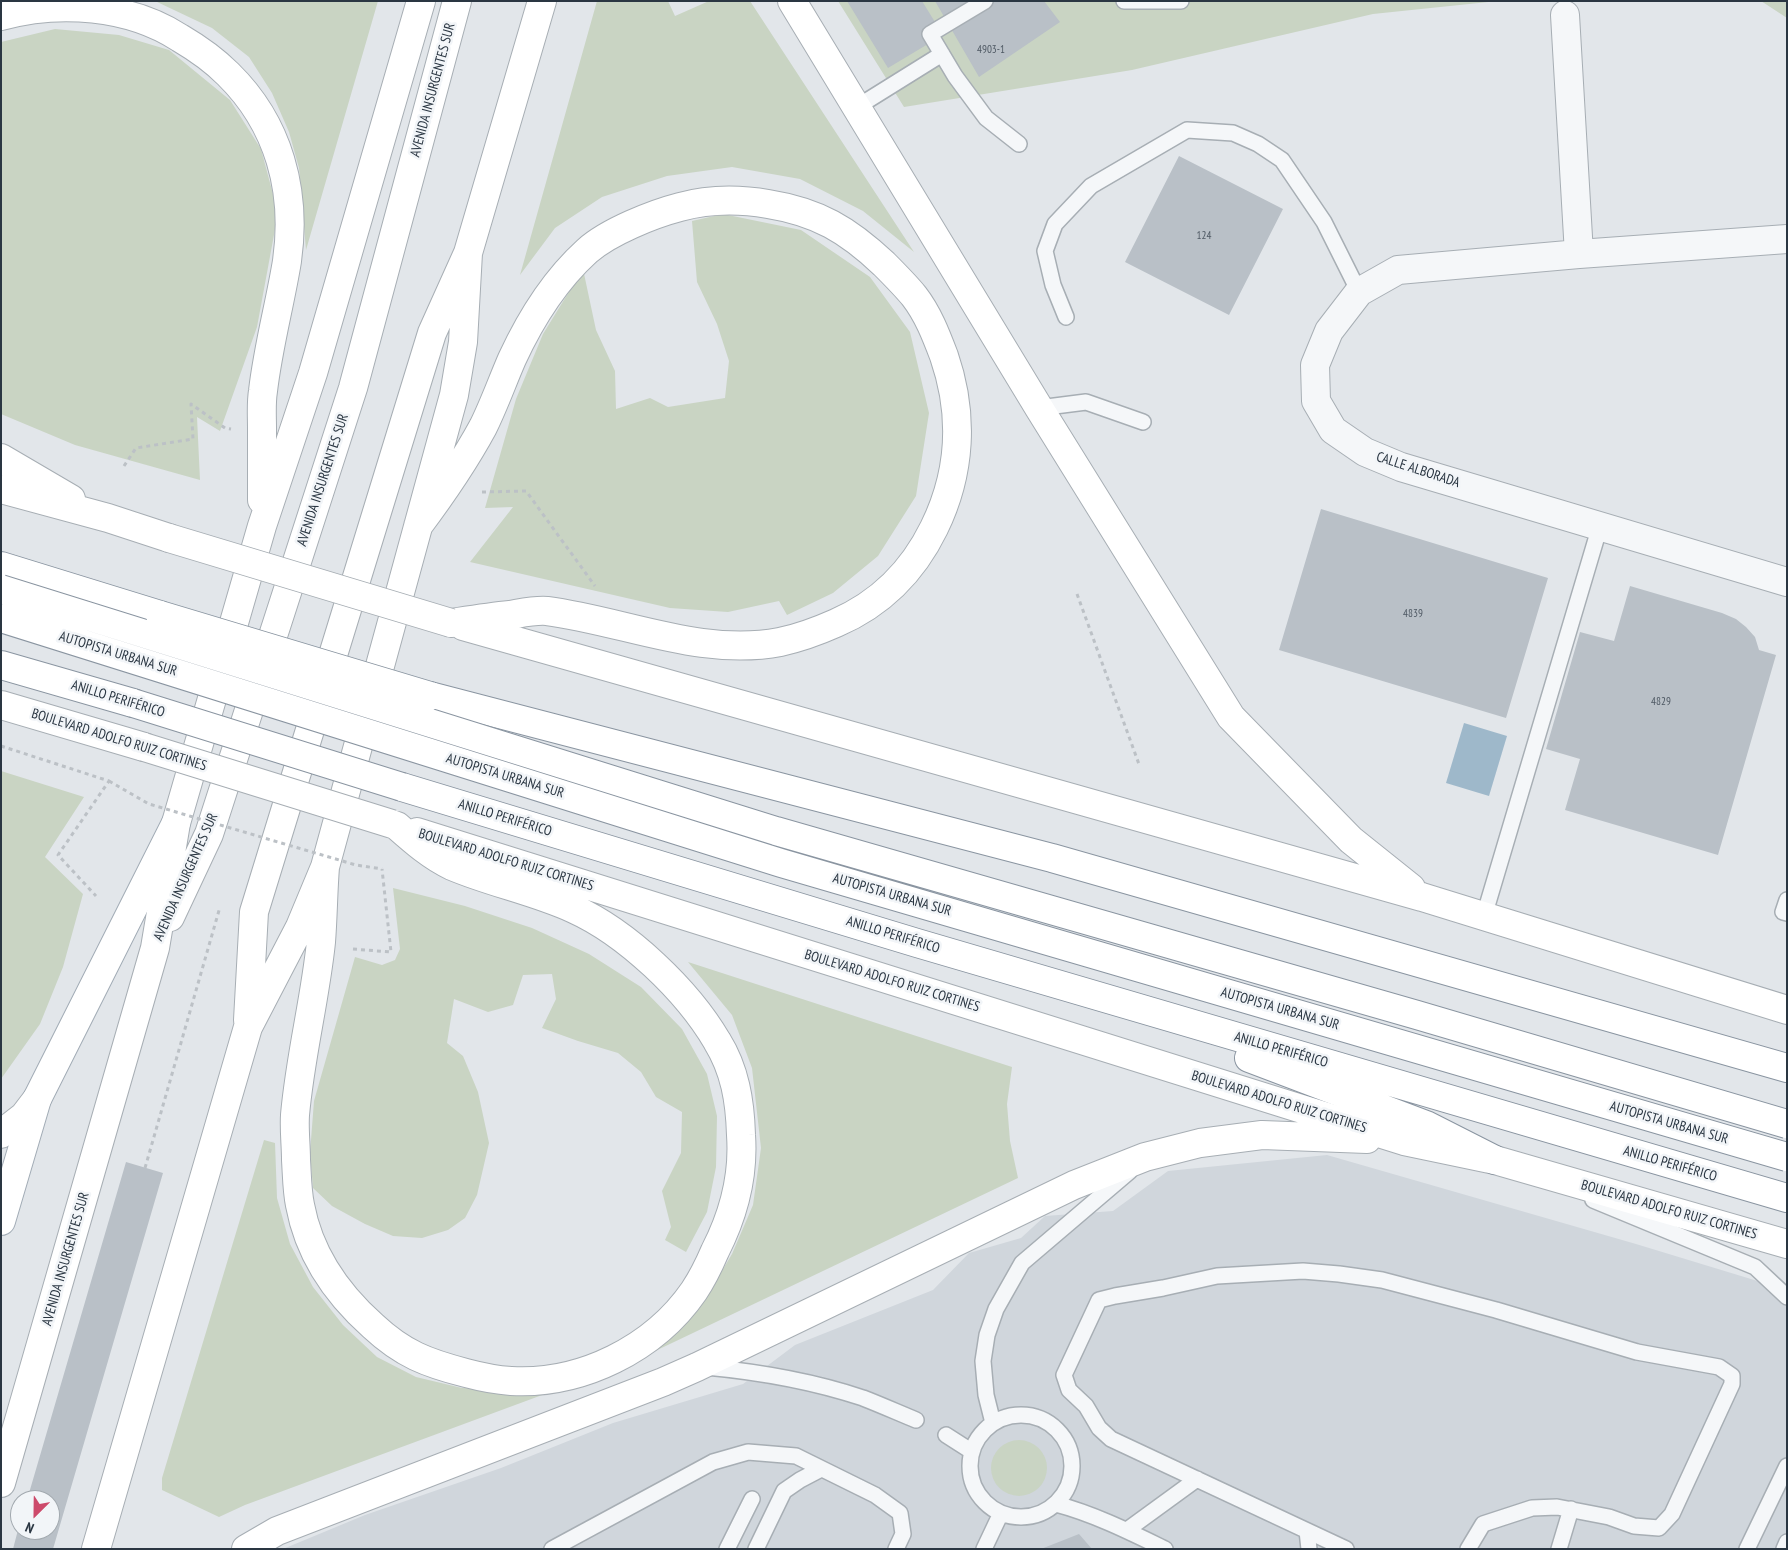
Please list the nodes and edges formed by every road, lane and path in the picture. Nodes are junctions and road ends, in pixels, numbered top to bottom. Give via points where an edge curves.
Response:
1 (421, 1) edge
2 (457, 1) edge
3 (542, 1) edge
4 (792, 1) edge
5 (985, 1) edge
6 (1124, 1) edge
7 (1181, 1) edge
8 (1564, 15) dead end
9 (1, 16) edge
10 (942, 54) junction
11 (857, 107) junction
12 (1020, 144) dead end
13 (1787, 238) edge
14 (468, 253) junction
15 (1579, 254) junction
16 (1358, 292) junction
17 (1066, 317) dead end
18 (1039, 408) junction
19 (1144, 422) dead end
20 (226, 428) dead end
21 (1, 458) edge
22 (124, 466) dead end
23 (1, 489) edge
24 (480, 492) dead end
25 (108, 518) junction
26 (262, 526) junction
27 (418, 526) junction
28 (1600, 526) junction
29 (1, 566) edge
30 (1787, 582) edge
31 (1, 589) edge
32 (598, 591) dead end
33 (1077, 594) dead end
34 (1, 618) edge
35 (451, 623) junction
36 (1, 664) edge
37 (1, 705) edge
38 (1, 746) edge
39 (1140, 767) dead end
40 (109, 781) junction
41 (176, 823) junction
42 (394, 825) junction
43 (243, 832) junction
44 (240, 841) dead end
45 (325, 867) junction
46 (96, 896) dead end
47 (1422, 897) junction
48 (221, 906) dead end
49 (1484, 916) junction
50 (917, 943) junction
51 (155, 948) junction
52 (360, 950) dead end
53 (1787, 1010) edge
54 (248, 1027) junction
55 (1659, 1032) junction
56 (1787, 1049) edge
57 (1787, 1068) edge
58 (37, 1099) junction
59 (1787, 1124) edge
60 (1, 1134) edge
61 (1404, 1141) junction
62 (1145, 1157) junction
63 (1787, 1158) edge
64 (1495, 1160) junction
65 (144, 1168) dead end
66 (1787, 1198) edge
67 (1, 1221) edge
68 (1787, 1244) edge
69 (1787, 1297) edge
70 (697, 1367) junction
71 (916, 1420) dead end
72 (993, 1423) junction
73 (946, 1436) dead end
74 (971, 1450) junction
75 (1787, 1466) edge
76 (821, 1469) junction
77 (1197, 1479) junction
78 (1, 1483) edge
79 (752, 1499) dead end
80 (1056, 1504) junction
81 (1571, 1509) junction
82 (1001, 1513) junction
83 (1127, 1530) junction
84 (1307, 1530) junction
85 (1787, 1542) edge
86 (96, 1549) edge
87 (246, 1549) edge
88 (552, 1549) edge
89 (727, 1549) edge
90 (756, 1549) edge
91 (896, 1549) edge
92 (984, 1549) edge
93 (1165, 1549) edge
94 (1309, 1549) edge
95 (1346, 1549) edge
96 (1468, 1549) edge
97 (1559, 1549) edge
98 (1747, 1549) edge
99 (1784, 1549) edge

1 - 26 main road, AVENIDA INSURGENTES SUR via 313,372
2 - 51 main road, AVENIDA INSURGENTES SUR via 353,388 208,834
3 - 14 main road
4 - 11 main road
5 - 10 lane via 930,34
6 - 7 lane
8 - 15 street
9 - 26 main road via 61,7 116,11 146,21 203,52 228,74 250,99 267,128 285,174 290,230 262,392
10 - 11 lane
10 - 12 lane via 986,118
11 - 18 main road
13 - 15 street, CALLE ALBORADA
14 - 27 main road via 464,342 454,395
14 - 54 main road via 432,333 254,912
15 - 16 street, CALLE ALBORADA via 1398,270
16 - 17 lane via 1324,222 1282,160 1233,133 1187,130 1091,186 1056,224 1045,251 1053,285
16 - 28 street, CALLE ALBORADA via 1329,331 1315,365 1316,401 1333,430 1365,452 1401,467
18 - 19 lane via 1086,402
18 - 47 main road via 1230,717 1350,840
20 - 22 path via 190,404 193,439 136,448
21 - 25 main road
23 - 25 main road
24 - 32 path via 526,492
25 - 35 main road, bridge
26 - 41 main road, AVENIDA INSURGENTES SUR
27 - 35 main road via 467,456 527,331 566,274 590,248 639,221 668,210 698,202 737,201 790,208 822,218 871,252 915,297 937,337 948,367 958,420 958,440 947,497 928,541 912,565 893,587 840,621 779,642 727,645 689,642 542,610
27 - 45 main road
28 - 30 street, CALLE ALBORADA
28 - 49 lane
29 - 55 main road, bridge via 430,696 1052,858
31 - 59 main road, AUTOPISTA URBANA SUR, bridge via 776,831
33 - 39 path
34 - 63 main road, AUTOPISTA URBANA SUR, bridge via 781,863
35 - 47 main road
36 - 50 main road, ANILLO PERIFÉRICO, bridge
37 - 42 main road, BOULEVARD ADOLFO RUIZ CORTINES, bridge
38 - 40 path
40 - 43 path, bridge via 149,804
40 - 46 path via 58,855
41 - 51 main road, AVENIDA INSURGENTES SUR
41 - 58 main road
42 - 45 main road via 450,865 573,909 625,940 676,987 717,1039 729,1064 740,1104 742,1156 733,1210 693,1292 661,1328 640,1344 593,1368 567,1376 540,1380 489,1379 437,1366 411,1355 355,1309 329,1276 306,1231 299,1203 295,1117 321,942
42 - 61 main road, BOULEVARD ADOLFO RUIZ CORTINES
43 - 44 path
43 - 52 path, bridge via 356,865 382,869 391,952
45 - 54 main road via 300,927
47 - 49 main road
48 - 65 path
49 - 53 main road
50 - 64 main road via 1311,1080 1426,1125
50 - 66 main road, ANILLO PERIFÉRICO
51 - 78 main road, AVENIDA INSURGENTES SUR
54 - 86 main road
55 - 56 main road via 1707,1030
55 - 57 main road
58 - 60 main road via 24,1116
58 - 67 main road
61 - 62 main road via 1262,1135 1200,1143
61 - 64 main road, BOULEVARD ADOLFO RUIZ CORTINES
62 - 70 main road via 1074,1185
62 - 72 lane via 1022,1263 996,1309 987,1334 983,1361
64 - 68 main road, BOULEVARD ADOLFO RUIZ CORTINES
64 - 69 lane via 1755,1267
70 - 71 lane via 754,1371 809,1382
70 - 87 main road via 277,1531
72 - 74 lane via 983,1430
72 - 80 lane via 1007,1416 1022,1414 1037,1417 1062,1434 1073,1463 1066,1492
73 - 74 lane
74 - 82 lane via 969,1470 974,1488 985,1503
75 - 98 lane
76 - 88 lane via 796,1456 748,1452 713,1462
76 - 90 lane via 784,1491
76 - 91 lane via 875,1495 900,1513 903,1534
77 - 81 lane via 1110,1440 1086,1406 1069,1390 1064,1375 1099,1300 1217,1276 1304,1271 1382,1280 1637,1352 1719,1367 1732,1376 1732,1384 1672,1514 1659,1528 1634,1526
77 - 83 lane
77 - 84 lane
79 - 89 lane
80 - 82 lane via 1030,1517
80 - 83 lane
81 - 96 lane via 1532,1508 1483,1524
81 - 97 lane
82 - 92 lane
83 - 93 lane
84 - 94 lane
84 - 95 lane
85 - 99 lane

